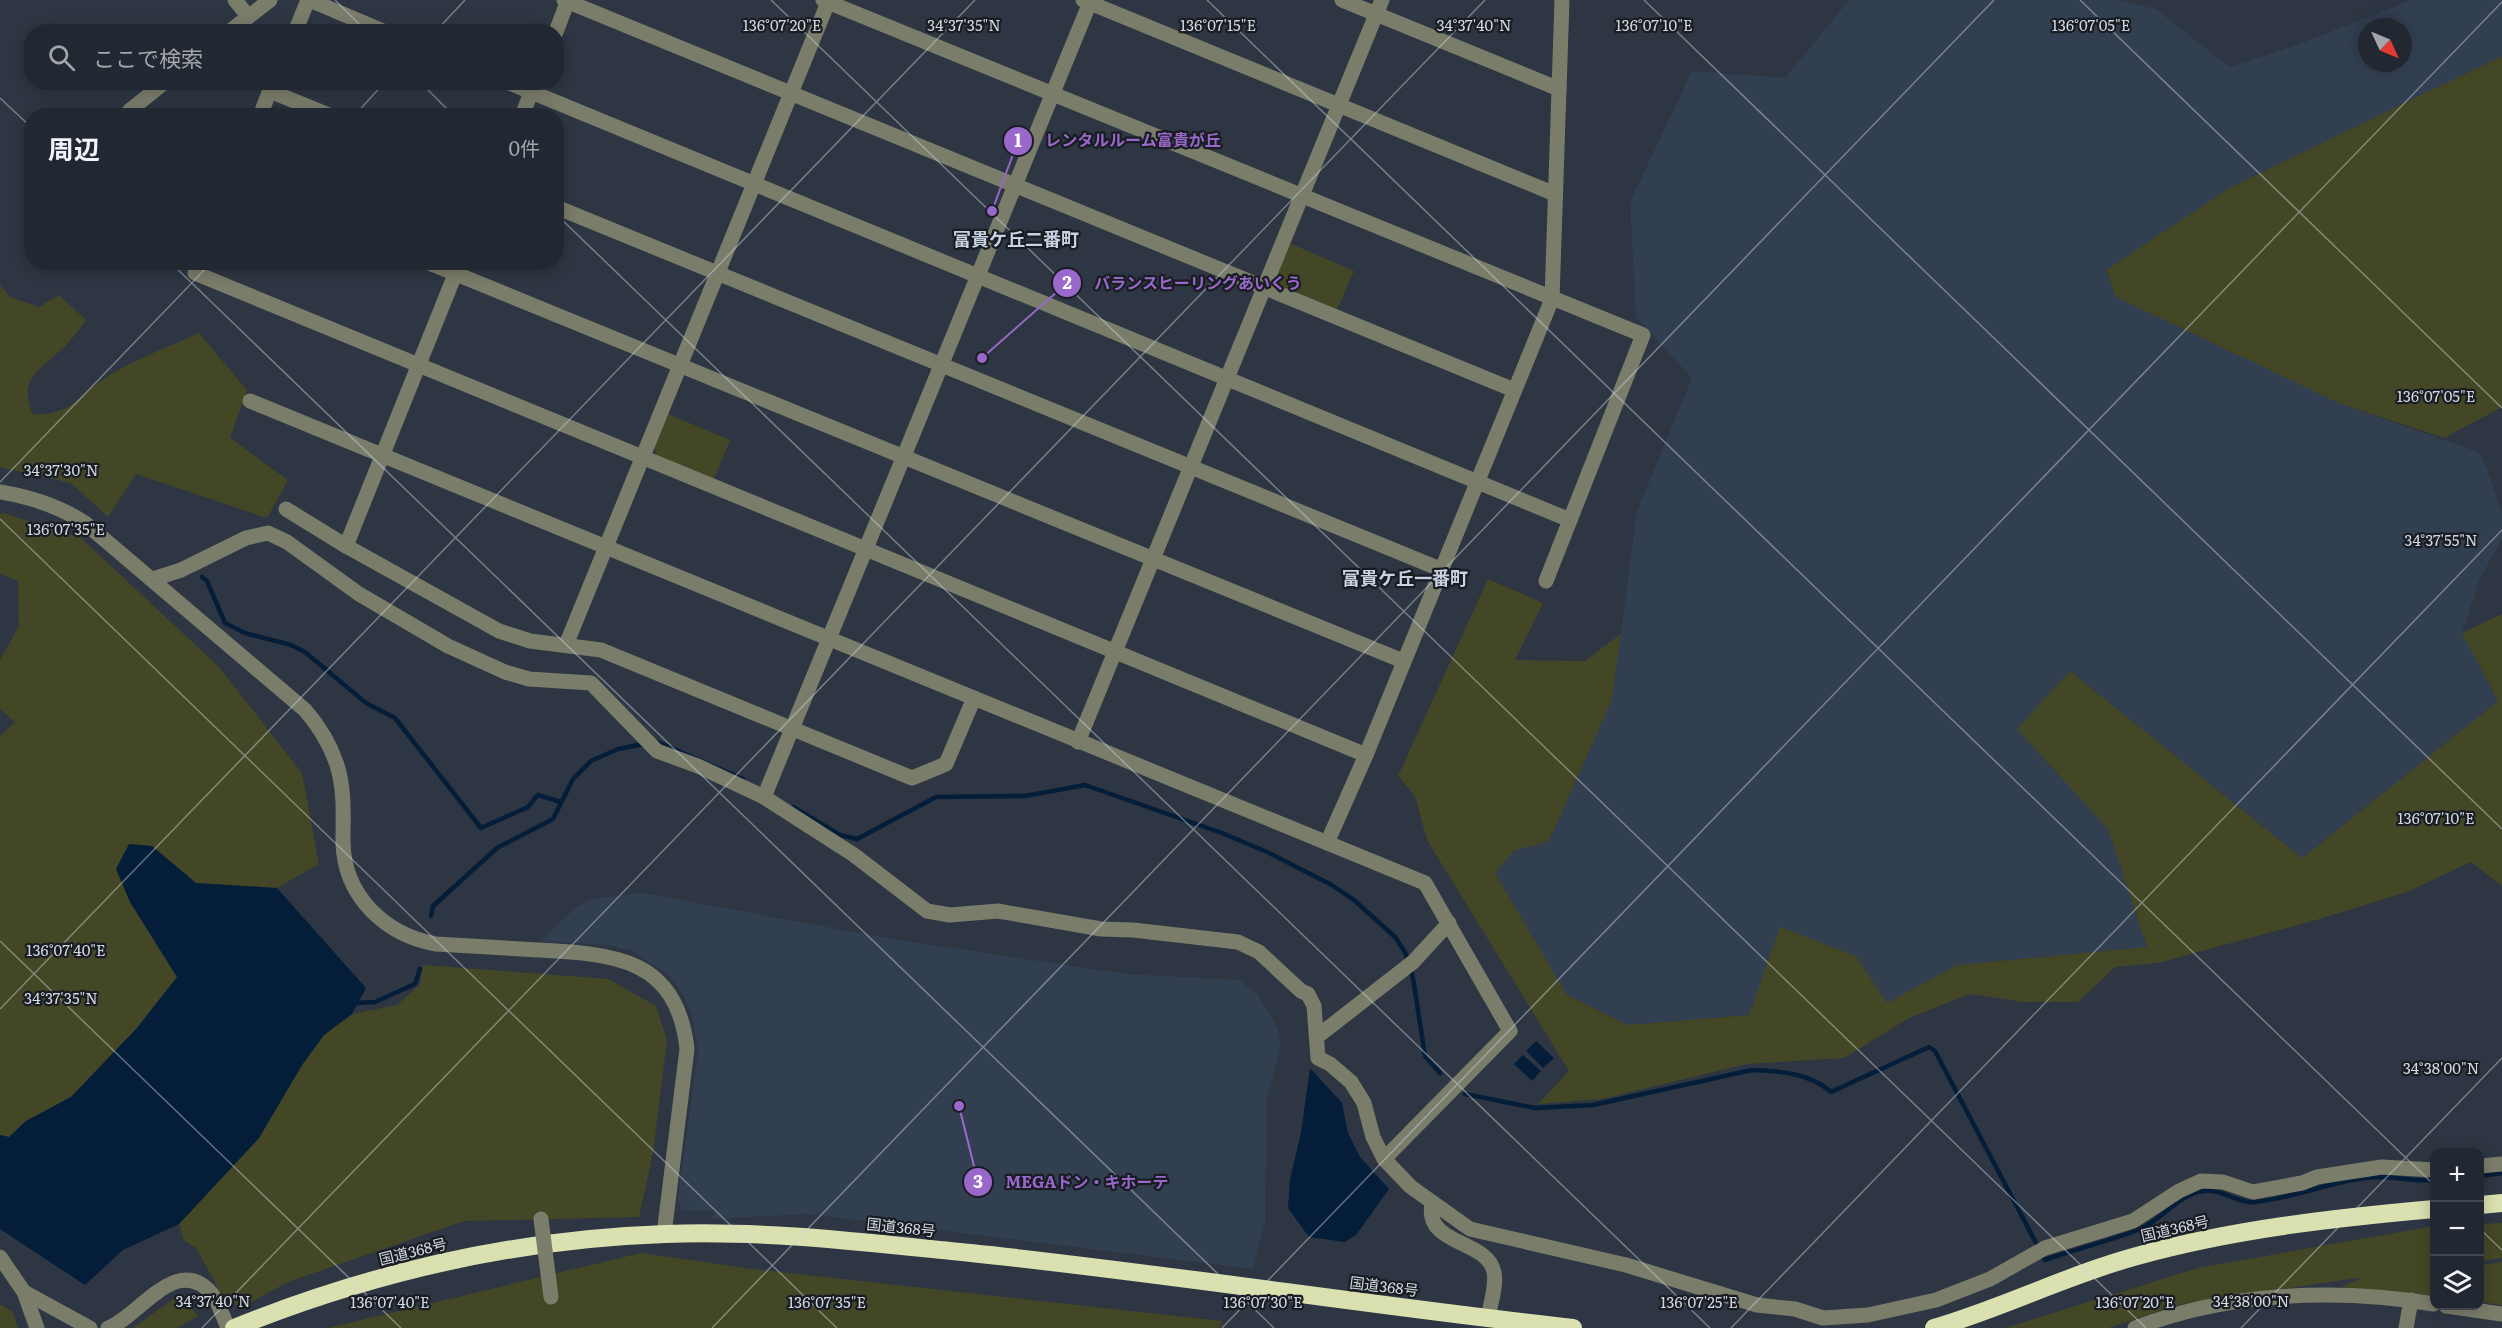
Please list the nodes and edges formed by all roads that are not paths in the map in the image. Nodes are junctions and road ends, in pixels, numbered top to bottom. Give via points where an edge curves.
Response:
1 (236, 0) edge
2 (270, 0) edge
3 (309, 0) edge
4 (567, 0) edge
5 (1342, 0) edge
6 (1562, 0) edge
7 (827, 1) edge
8 (1088, 1) edge
9 (1379, 7) edge
10 (249, 16) junction
11 (240, 24) edge
12 (298, 24) edge
13 (366, 24) edge
14 (559, 24) edge
15 (1559, 89) junction
16 (155, 90) edge
17 (270, 90) edge
18 (277, 90) edge
19 (532, 90) edge
20 (538, 90) edge
21 (792, 93) junction
22 (1052, 94) junction
23 (1339, 105) junction
24 (133, 108) edge
25 (263, 108) edge
26 (314, 108) edge
27 (525, 108) edge
28 (755, 184) junction
29 (1016, 185) junction
30 (1555, 194) junction
31 (1302, 195) junction
32 (564, 210) edge
33 (196, 270) edge
34 (457, 270) edge
35 (463, 270) edge
36 (717, 274) junction
37 (978, 275) junction
38 (1264, 288) junction
39 (1552, 299) junction
40 (420, 366) junction
41 (680, 366) junction
42 (941, 366) junction
43 (1227, 377) junction
44 (1514, 390) junction
45 (250, 401) dead end
46 (383, 455) junction
47 (641, 458) junction
48 (903, 458) junction
49 (1190, 467) junction
50 (1477, 482) junction
51 (1, 493) edge
52 (286, 509) dead end
53 (1570, 519) junction
54 (345, 546) junction
55 (606, 548) junction
56 (865, 549) junction
57 (1152, 559) junction
58 (1440, 569) junction
59 (153, 579) junction
60 (1546, 581) dead end
61 (829, 638) junction
62 (566, 645) junction
63 (1116, 652) junction
64 (1403, 661) junction
65 (974, 698) junction
66 (792, 729) junction
67 (1078, 742) junction
68 (1366, 755) junction
69 (766, 791) junction
70 (1327, 843) junction
71 (1449, 923) junction
72 (1318, 1036) junction
73 (1384, 1159) junction
74 (2502, 1164) edge
75 (2484, 1166) edge
76 (2430, 1170) edge
77 (2502, 1203) edge
78 (1432, 1204) junction
79 (2484, 1205) edge
80 (2430, 1209) edge
81 (541, 1219) dead end
82 (664, 1233) junction
83 (0, 1257) edge
84 (24, 1293) junction
85 (551, 1297) dead end
86 (2411, 1300) junction
87 (2430, 1303) edge
88 (2477, 1310) edge
89 (2502, 1314) edge
90 (1488, 1319) junction
91 (37, 1328) edge
92 (90, 1328) edge
93 (108, 1328) edge
94 (228, 1328) edge
95 (234, 1328) edge
96 (1573, 1328) edge
97 (1934, 1328) edge
98 (2135, 1328) edge
99 (2406, 1328) edge

1 - 10 street
2 - 10 street
3 - 12 street
3 - 13 street
4 - 14 street
4 - 21 street
5 - 9 street
6 - 15 street
7 - 21 street
7 - 22 street
8 - 22 street
8 - 23 street
9 - 15 street
9 - 23 street
10 - 11 street
15 - 30 street
16 - 24 street
17 - 25 street
18 - 26 street
19 - 27 street
20 - 28 street
21 - 28 street
21 - 29 street
22 - 29 street
22 - 31 street
23 - 30 street
23 - 31 street
28 - 36 street
28 - 37 street
29 - 37 street
29 - 38 street
30 - 39 street
31 - 38 street
31 - 39 street
32 - 36 street
33 - 40 street via 195,273
34 - 40 street
35 - 41 street
36 - 41 street
36 - 42 street
37 - 42 street
37 - 43 street
38 - 43 street
38 - 44 street
39 - 44 street
39 - 53 street via 1643,335
40 - 46 street
40 - 47 street
41 - 47 street
41 - 48 street
42 - 48 street
42 - 49 street
43 - 49 street
43 - 50 street
44 - 50 street
45 - 46 street
46 - 54 street
46 - 55 street
47 - 55 street
47 - 56 street
48 - 56 street
48 - 57 street
49 - 57 street
49 - 58 street
50 - 53 street
50 - 58 street
51 - 59 street via 67,511
52 - 54 street
53 - 60 street
54 - 62 street via 499,632
55 - 61 street
55 - 62 street
56 - 61 street
56 - 63 street
57 - 63 street
57 - 64 street
58 - 64 street
59 - 69 street via 181,570 246,538 268,533 287,542 359,594 448,646 529,679 591,683 657,751
59 - 82 street via 316,723 338,767 344,813 343,844 350,877 378,919 416,940 436,944 610,956 635,965 664,988 682,1022 687,1049
61 - 65 street
61 - 66 street
62 - 66 street via 602,650
63 - 67 street
63 - 68 street
64 - 68 street
65 - 66 street via 946,764 912,778
65 - 67 street
66 - 69 street
67 - 70 street
68 - 70 street
69 - 72 street via 919,907 934,914 998,911 1101,929 1238,942 1259,952 1308,993
70 - 71 street via 1425,883
71 - 72 street via 1413,962
71 - 73 street via 1510,1031
72 - 73 street via 1318,1058 1351,1082 1364,1103
73 - 78 street
74 - 75 street
76 - 78 street via 2382,1167 2253,1192 2223,1182 2201,1181 2178,1191 2133,1221 2038,1251 1989,1279 1936,1300 1868,1315 1823,1318 1795,1309 1757,1305 1626,1265 1470,1229
77 - 79 highway
78 - 90 street via 1434,1226 1492,1264 1495,1275
80 - 97 highway, 国道368号 via 2310,1221 2136,1256
81 - 85 street, bridge
82 - 90 highway, 国道368号 via 812,1237 1109,1268
82 - 95 highway, 国道368号 via 463,1258 352,1286
83 - 84 street
84 - 91 street
84 - 92 street
86 - 87 street
86 - 98 street via 2322,1294 2277,1297 2185,1312
86 - 99 street
88 - 89 street
90 - 96 highway, 国道368号
93 - 94 street via 162,1288 185,1280 202,1285 213,1295

